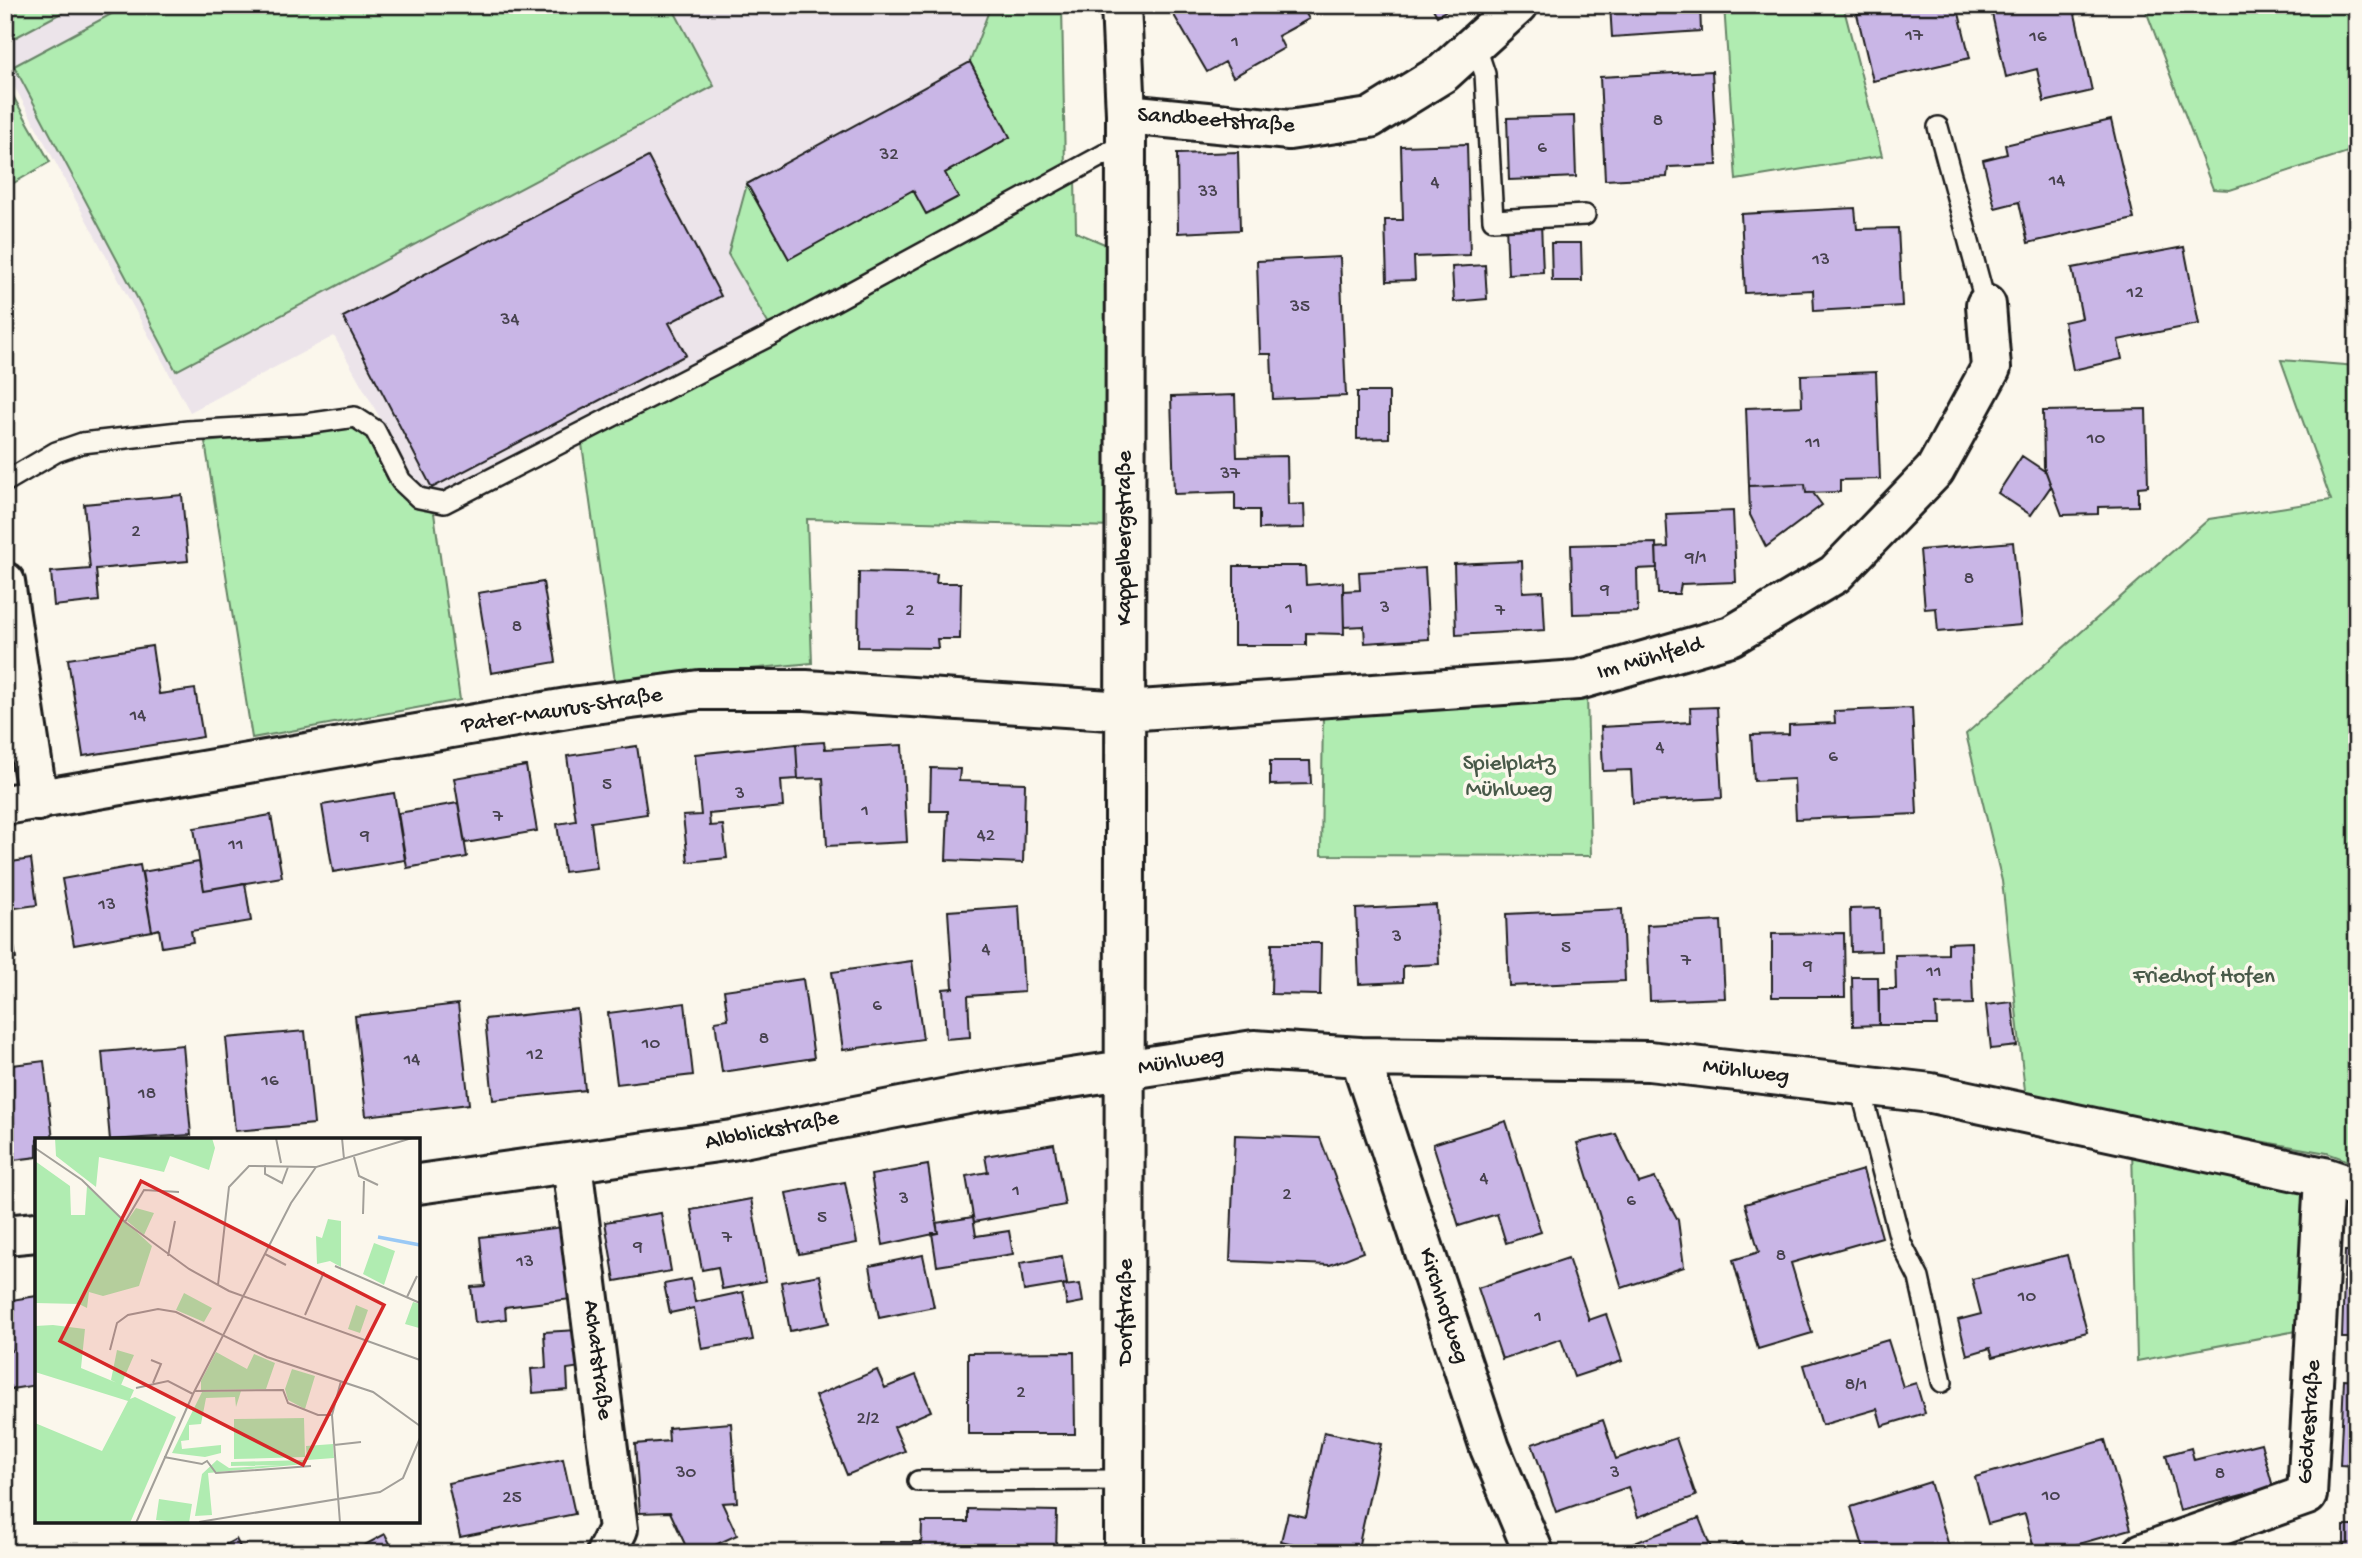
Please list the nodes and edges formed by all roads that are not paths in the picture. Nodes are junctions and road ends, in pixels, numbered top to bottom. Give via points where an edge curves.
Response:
1 (1121, 5) edge
2 (1518, 5) edge
3 (1475, 44) junction
4 (1938, 127) dead end
5 (1125, 128) junction
6 (1585, 215) dead end
7 (1986, 305) joint
8 (5, 482) edge
9 (5, 582) edge
10 (1125, 711) junction
11 (21, 803) edge
12 (1360, 1057) junction
13 (1125, 1071) junction
14 (1860, 1085) junction
15 (572, 1164) junction
16 (2341, 1183) edge
17 (420, 1184) edge
18 (35, 1232) edge
19 (5, 1235) edge
20 (1942, 1381) dead end
21 (1125, 1480) junction
22 (918, 1481) dead end
23 (606, 1553) edge
24 (1124, 1553) edge
25 (1534, 1553) edge
26 (2143, 1553) edge

1 - 5 street, Kappelbergstraße
2 - 3 street, Sandbeetstraße
3 - 5 street, Sandbeetstraße via 1443,73 1370,118 1289,130
3 - 6 lane via 1485,74 1493,220
4 - 7 lane
5 - 8 lane via 781,330 444,503 419,498 401,481 375,430 355,417 82,443 56,452
5 - 10 street, Kappelbergstraße
7 - 10 street, Im Mühlfeld via 1991,368 1935,470 1835,574 1731,636 1578,680
9 - 11 street
10 - 11 street, Pater-Maurus-Straße via 806,690 699,690 579,706
10 - 13 street, Kappelbergstraße
12 - 13 street, Mühlweg via 1254,1050
12 - 14 street, Mühlweg via 1649,1061
12 - 25 street, Kirchhofweg via 1490,1448
13 - 15 street, Albblickstraße via 973,1093 732,1140
13 - 21 street, Dorfstraße
14 - 16 street, Mühlweg via 1931,1093
14 - 20 lane via 1900,1244 1919,1278
15 - 17 street, Albblickstraße
15 - 23 street, Achatstraße via 618,1529
16 - 26 street, Gödrestraße via 2307,1495
18 - 19 street
21 - 22 lane
21 - 24 street, Dorfstraße

